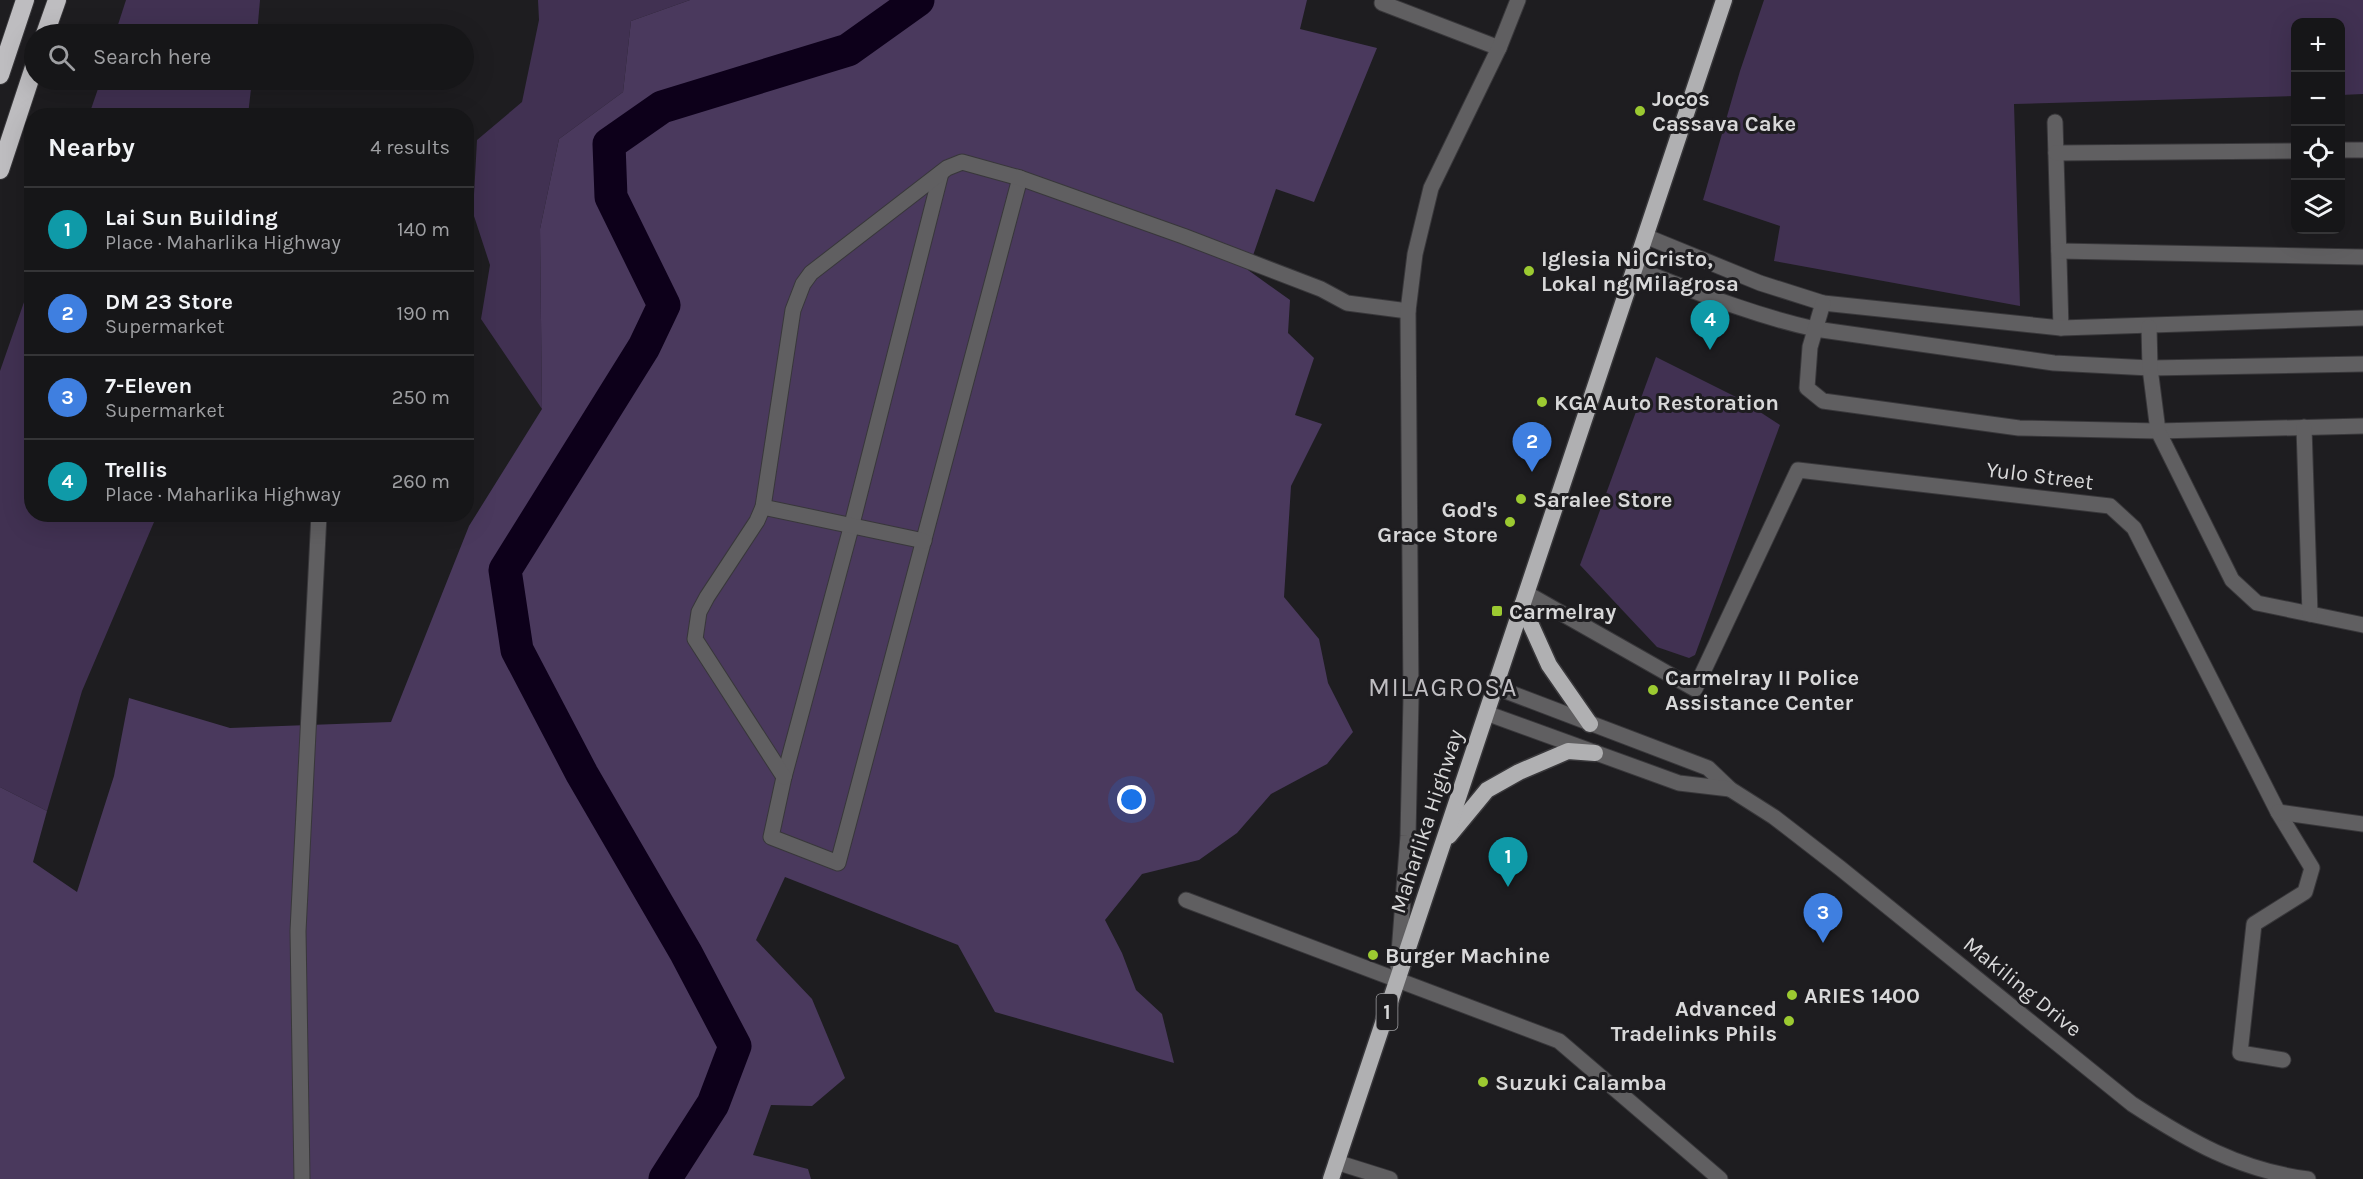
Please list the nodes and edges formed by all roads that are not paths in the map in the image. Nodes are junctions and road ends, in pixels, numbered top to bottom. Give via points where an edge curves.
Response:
1 (25, 0) edge
2 (57, 0) edge
3 (1518, 0) edge
4 (1724, 0) edge
5 (1382, 3) dead end
6 (49, 24) edge
7 (1499, 48) junction
8 (0, 75) edge
9 (26, 90) edge
10 (2055, 122) dead end
11 (2345, 150) edge
12 (2363, 150) edge
13 (2291, 151) edge
14 (2056, 153) junction
15 (0, 170) edge
16 (941, 173) junction
17 (1020, 178) junction
18 (1645, 236) junction
19 (2059, 251) junction
20 (2363, 257) edge
21 (1634, 268) junction
22 (1823, 303) junction
23 (1408, 311) junction
24 (2363, 318) edge
25 (2149, 327) junction
26 (2061, 328) junction
27 (1815, 329) junction
28 (2363, 364) edge
29 (2150, 368) junction
30 (2363, 426) edge
31 (2304, 427) junction
32 (2158, 431) junction
33 (763, 507) junction
34 (320, 522) edge
35 (852, 524) junction
36 (924, 541) junction
37 (1524, 599) junction
38 (2310, 614) junction
39 (2363, 625) edge
40 (1495, 687) junction
41 (1486, 714) junction
42 (1590, 724) junction
43 (1595, 753) junction
44 (784, 777) junction
45 (1730, 789) junction
46 (2278, 812) junction
47 (2363, 824) edge
48 (1442, 844) junction
49 (1186, 900) dead end
50 (1397, 981) junction
51 (2283, 1060) dead end
52 (1336, 1162) junction
53 (302, 1179) edge
54 (1331, 1179) edge
55 (1390, 1179) edge
56 (1720, 1179) edge
57 (2308, 1179) edge

1 - 8 highway
2 - 6 highway
3 - 7 street
4 - 18 highway, Maharlika Highway / 1
5 - 7 street
7 - 23 street via 1431,188 1415,254
9 - 15 highway
10 - 14 street
11 - 12 street
13 - 14 street
14 - 19 street
16 - 17 street via 962,162
16 - 33 street via 811,273 803,284 794,310
16 - 35 street
17 - 23 street via 1184,236 1321,289 1347,303
17 - 36 street
18 - 21 highway, Maharlika Highway / 1
18 - 22 street via 1760,283
19 - 20 street
19 - 26 street
21 - 27 street via 1754,314
21 - 37 highway, Maharlika Highway / 1
22 - 26 street
22 - 27 street
23 - 50 street via 1408,836
24 - 25 street
25 - 26 street
25 - 29 street
27 - 29 street via 2054,363
27 - 32 street via 1807,388 1823,401 2019,428
28 - 29 street
29 - 32 street
30 - 31 street
31 - 32 street
31 - 38 street
32 - 38 street via 2232,580 2257,603
33 - 35 street
33 - 44 street via 703,604 695,639
34 - 53 street via 298,931
35 - 36 street
35 - 44 street
36 - 44 street via 838,863 771,837
37 - 40 highway, Maharlika Highway / 1
37 - 42 highway via 1549,665
37 - 46 street, Yulo Street via 1695,689 1798,470 2110,506 2134,528
38 - 39 street
40 - 41 highway, Maharlika Highway / 1
40 - 42 street, Makiling Drive
41 - 43 street, Makiling Drive
41 - 48 highway, Maharlika Highway / 1
42 - 45 street, Makiling Drive via 1708,768
43 - 45 street, Makiling Drive via 1679,783
43 - 48 highway via 1568,751 1518,771 1487,790
45 - 57 street, Makiling Drive via 1840,868 2132,1104 2182,1137 2222,1156 2272,1174
46 - 47 street
46 - 51 street, Yulo Street via 2312,868 2305,892 2254,924 2240,1053
48 - 50 highway, Maharlika Highway / 1
49 - 50 street
50 - 52 highway, Maharlika Highway / 1
50 - 56 street via 1559,1041
52 - 54 highway, Maharlika Highway / 1
52 - 55 street

